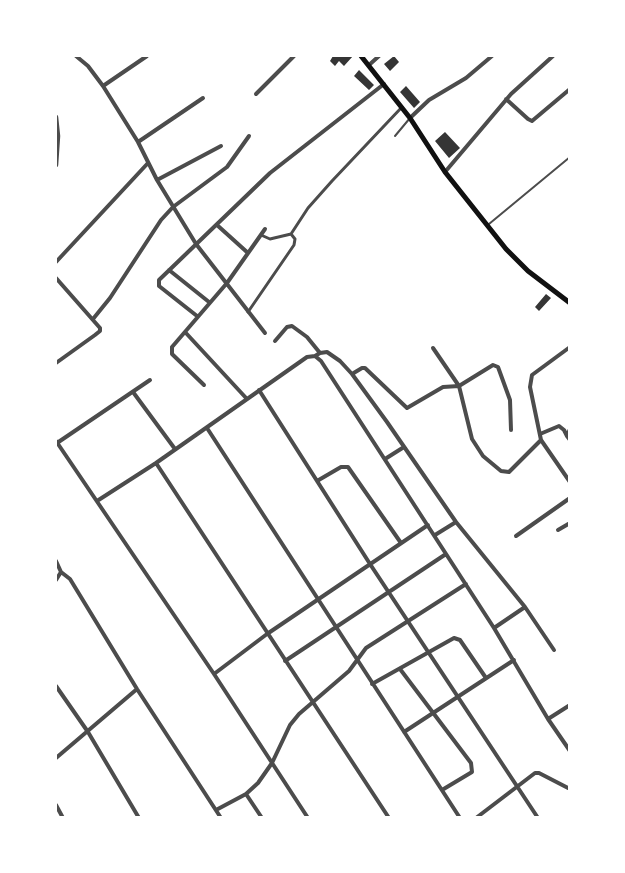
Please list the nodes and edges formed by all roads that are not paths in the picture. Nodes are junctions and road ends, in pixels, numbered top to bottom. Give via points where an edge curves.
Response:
1 (76, 56) edge
2 (147, 56) edge
3 (294, 56) edge
4 (361, 56) edge
5 (379, 56) edge
6 (492, 56) edge
7 (553, 56) edge
8 (369, 65) junction
9 (384, 84) junction
10 (103, 86) junction
11 (570, 89) edge
12 (256, 94) dead end
13 (202, 98) dead end
14 (506, 99) junction
15 (402, 107) junction
16 (56, 117) edge
17 (410, 118) junction
18 (249, 136) dead end
19 (395, 136) dead end
20 (138, 142) junction
21 (221, 146) dead end
22 (570, 157) edge
23 (148, 163) junction
24 (56, 165) edge
25 (445, 172) junction
26 (157, 180) junction
27 (173, 207) junction
28 (217, 225) junction
29 (486, 226) junction
30 (266, 229) dead end
31 (291, 234) junction
32 (261, 235) junction
33 (196, 244) junction
34 (248, 253) junction
35 (56, 262) edge
36 (169, 270) junction
37 (56, 278) edge
38 (227, 283) junction
39 (209, 302) junction
40 (570, 303) edge
41 (248, 312) junction
42 (197, 316) junction
43 (93, 319) junction
44 (185, 332) junction
45 (265, 333) dead end
46 (275, 341) dead end
47 (570, 347) edge
48 (433, 348) dead end
49 (321, 353) junction
50 (315, 356) junction
51 (56, 363) edge
52 (352, 374) junction
53 (150, 380) dead end
54 (204, 385) dead end
55 (459, 386) junction
56 (259, 390) junction
57 (133, 392) junction
58 (247, 399) junction
59 (207, 428) junction
60 (570, 429) edge
61 (511, 430) dead end
62 (540, 434) junction
63 (568, 438) edge
64 (542, 440) junction
65 (56, 442) edge
66 (404, 447) junction
67 (175, 449) junction
68 (385, 459) junction
69 (156, 463) junction
70 (317, 481) junction
71 (570, 482) edge
72 (570, 498) edge
73 (97, 501) junction
74 (456, 522) junction
75 (570, 523) edge
76 (428, 525) junction
77 (558, 530) dead end
78 (435, 535) junction
79 (516, 536) dead end
80 (401, 543) junction
81 (446, 554) junction
82 (56, 561) edge
83 (370, 564) junction
84 (61, 572) junction
85 (56, 580) edge
86 (466, 584) junction
87 (388, 592) junction
88 (317, 600) junction
89 (525, 607) junction
90 (407, 621) junction
91 (336, 627) junction
92 (494, 627) junction
93 (267, 634) junction
94 (554, 650) dead end
95 (428, 652) junction
96 (356, 659) junction
97 (514, 660) junction
98 (285, 661) junction
99 (400, 669) junction
100 (214, 674) junction
101 (486, 678) junction
102 (372, 684) junction
103 (56, 686) edge
104 (137, 689) junction
105 (458, 696) junction
106 (313, 703) junction
107 (570, 705) edge
108 (433, 713) junction
109 (548, 719) junction
110 (88, 732) junction
111 (404, 732) junction
112 (570, 751) edge
113 (56, 758) edge
114 (272, 762) junction
115 (518, 787) junction
116 (570, 789) edge
117 (442, 790) junction
118 (246, 794) junction
119 (56, 806) edge
120 (216, 810) junction
121 (63, 818) edge
122 (139, 818) edge
123 (221, 818) edge
124 (262, 818) edge
125 (308, 818) edge
126 (389, 818) edge
127 (460, 818) edge
128 (476, 818) edge
129 (538, 818) edge

1 - 10 street
2 - 10 street
3 - 12 street
4 - 8 main road
5 - 8 street
6 - 17 street
7 - 14 street
8 - 9 main road
9 - 15 main road
9 - 28 street via 270,173
10 - 20 street
11 - 14 street via 532,120
13 - 20 street
14 - 25 street
15 - 17 main road
15 - 31 street via 308,208
16 - 24 street
17 - 19 lane
17 - 25 main road
18 - 27 street via 227,167
20 - 23 street
21 - 26 street
22 - 29 lane
23 - 26 street
23 - 35 street
25 - 29 main road
26 - 27 street
27 - 33 street
27 - 43 street
28 - 33 street
28 - 34 street
29 - 40 main road via 528,271
30 - 32 street
31 - 32 street via 270,238
31 - 41 street via 294,245
32 - 34 street
33 - 36 street
33 - 38 street
34 - 38 street
36 - 39 street
36 - 42 street via 159,280 159,286
37 - 43 street
38 - 39 street
38 - 41 street
39 - 42 street
41 - 45 street
42 - 44 street
43 - 51 street via 100,331
44 - 54 street via 172,347 172,354
44 - 58 street
46 - 49 street via 292,326
47 - 62 street via 532,375
48 - 55 street
49 - 50 street
49 - 52 street via 327,352
50 - 56 street via 307,357
50 - 68 street
52 - 55 street via 365,368 407,408 443,387
52 - 66 street
53 - 57 street
55 - 61 street via 496,364 510,400
55 - 64 street via 472,439 483,456 501,471 509,472
56 - 58 street
56 - 70 street
57 - 65 street
57 - 67 street
58 - 59 street
59 - 67 street
59 - 88 street
60 - 63 street
62 - 63 street via 559,426
62 - 64 street
64 - 71 street
65 - 73 street
66 - 68 street
66 - 74 street
67 - 69 street
68 - 76 street
69 - 73 street
69 - 93 street
70 - 80 street via 348,467
70 - 83 street
72 - 79 street
73 - 100 street
74 - 78 street
74 - 89 street
75 - 77 street
76 - 78 street
76 - 80 street
78 - 81 street
80 - 83 street
81 - 86 street
81 - 87 street
82 - 84 street
83 - 87 street
83 - 88 street
84 - 85 street
84 - 104 street via 70,579
86 - 90 street
86 - 92 street
87 - 90 street
87 - 91 street
88 - 91 street
88 - 93 street
89 - 92 street
89 - 94 street
90 - 95 street
90 - 96 street
91 - 96 street
91 - 98 street
92 - 97 street
93 - 98 street
93 - 100 street
95 - 99 street
95 - 101 street via 457,639
95 - 105 street
96 - 102 street
96 - 106 street via 349,672
97 - 101 street
97 - 109 street
98 - 106 street
99 - 102 street
99 - 108 street
100 - 114 street
101 - 105 street
102 - 111 street
103 - 110 street
104 - 110 street
104 - 120 street
105 - 108 street
105 - 115 street
106 - 114 street via 290,726
106 - 126 street
107 - 109 street
108 - 111 street
108 - 117 street via 473,769
109 - 112 street
110 - 113 street
110 - 122 street
111 - 117 street
114 - 118 street
114 - 125 street
115 - 116 street via 539,773
115 - 128 street
115 - 129 street
117 - 127 street
118 - 120 street
118 - 124 street
119 - 121 street
120 - 123 street

